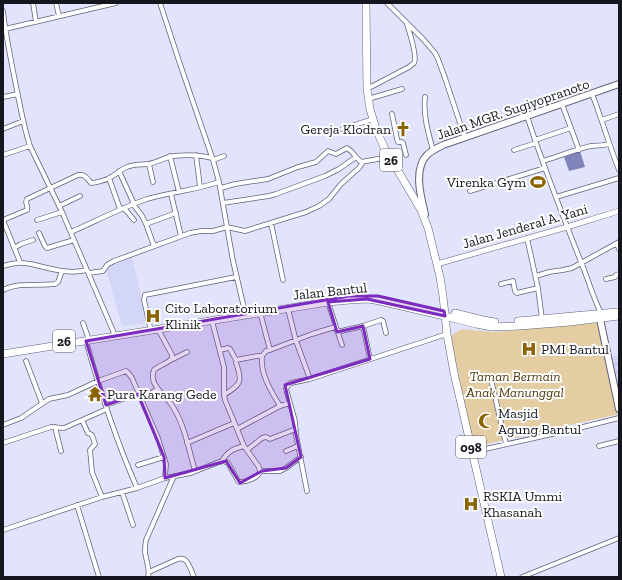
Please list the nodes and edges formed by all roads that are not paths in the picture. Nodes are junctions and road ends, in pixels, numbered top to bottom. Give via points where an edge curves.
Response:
1 (34, 3) edge
2 (56, 3) edge
3 (116, 3) edge
4 (160, 3) edge
5 (366, 3) edge
6 (388, 3) edge
7 (3, 11) edge
8 (60, 16) junction
9 (36, 22) junction
10 (407, 23) junction
11 (5, 31) edge
12 (619, 84) edge
13 (367, 89) junction
14 (402, 89) dead end
15 (18, 94) junction
16 (592, 94) junction
17 (3, 97) edge
18 (425, 97) dead end
19 (368, 99) junction
20 (562, 104) junction
21 (392, 114) dead end
22 (619, 114) edge
23 (527, 116) junction
24 (373, 119) junction
25 (602, 120) junction
26 (22, 121) junction
27 (571, 128) junction
28 (3, 129) edge
29 (342, 129) dead end
30 (465, 138) junction
31 (535, 142) junction
32 (609, 144) junction
33 (30, 146) junction
34 (433, 150) junction
35 (514, 150) dead end
36 (578, 150) junction
37 (3, 155) edge
38 (406, 155) dead end
39 (170, 156) junction
40 (196, 156) junction
41 (224, 156) dead end
42 (356, 157) junction
43 (389, 157) junction
44 (212, 159) junction
45 (543, 161) junction
46 (363, 162) junction
47 (149, 164) junction
48 (545, 168) junction
49 (619, 170) edge
50 (119, 171) junction
51 (109, 178) junction
52 (619, 178) edge
53 (153, 182) dead end
54 (219, 182) junction
55 (200, 187) junction
56 (51, 188) junction
57 (221, 188) junction
58 (470, 191) dead end
59 (179, 192) junction
60 (172, 194) junction
61 (80, 196) dead end
62 (556, 197) junction
63 (223, 203) junction
64 (134, 204) junction
65 (59, 206) junction
66 (122, 208) junction
67 (619, 211) edge
68 (62, 212) junction
69 (176, 213) junction
70 (3, 220) edge
71 (37, 220) dead end
72 (134, 220) dead end
73 (271, 223) junction
74 (146, 224) junction
75 (226, 227) junction
76 (567, 227) junction
77 (70, 232) junction
78 (39, 233) dead end
79 (430, 235) junction
80 (181, 236) junction
81 (527, 238) junction
82 (33, 240) dead end
83 (74, 240) junction
84 (618, 242) edge
85 (154, 246) junction
86 (14, 248) junction
87 (619, 248) edge
88 (20, 262) junction
89 (582, 263) junction
90 (437, 264) junction
91 (3, 266) edge
92 (62, 272) junction
93 (88, 272) junction
94 (619, 274) edge
95 (536, 276) junction
96 (236, 278) junction
97 (606, 279) dead end
98 (283, 280) dead end
99 (501, 284) dead end
100 (538, 288) junction
101 (3, 290) edge
102 (328, 302) junction
103 (288, 309) junction
104 (260, 311) junction
105 (245, 312) junction
106 (619, 312) edge
107 (444, 313) junction
108 (600, 316) junction
109 (619, 316) edge
110 (542, 319) junction
111 (212, 321) junction
112 (83, 323) dead end
113 (363, 326) junction
114 (150, 327) junction
115 (335, 327) junction
116 (158, 329) junction
117 (337, 332) junction
118 (114, 333) junction
119 (386, 333) dead end
120 (447, 334) junction
121 (87, 339) junction
122 (296, 341) junction
123 (342, 345) dead end
124 (220, 350) junction
125 (270, 350) junction
126 (3, 352) edge
127 (187, 352) dead end
128 (262, 356) junction
129 (370, 359) junction
130 (172, 360) junction
131 (26, 361) dead end
132 (236, 362) dead end
133 (310, 379) junction
134 (98, 381) junction
135 (492, 384) dead end
136 (158, 389) junction
137 (138, 394) junction
138 (224, 395) junction
139 (42, 403) junction
140 (290, 403) junction
141 (280, 406) junction
142 (106, 407) junction
143 (619, 409) edge
144 (619, 418) edge
145 (82, 420) junction
146 (234, 423) junction
147 (3, 425) edge
148 (55, 427) junction
149 (237, 429) junction
150 (296, 429) junction
151 (619, 441) edge
152 (3, 443) edge
153 (187, 443) junction
154 (506, 444) junction
155 (298, 446) junction
156 (598, 446) dead end
157 (245, 448) junction
158 (61, 451) dead end
159 (286, 451) dead end
160 (472, 452) junction
161 (164, 457) junction
162 (301, 457) junction
163 (222, 461) junction
164 (138, 465) dead end
165 (195, 471) junction
166 (260, 471) junction
167 (173, 477) junction
168 (165, 478) junction
169 (137, 488) junction
170 (307, 491) dead end
171 (122, 492) junction
172 (102, 497) junction
173 (77, 505) junction
174 (133, 525) dead end
175 (3, 530) edge
176 (619, 538) edge
177 (149, 575) edge
178 (100, 577) edge
179 (194, 577) edge
180 (501, 577) edge
181 (522, 577) edge

1 - 9 street
2 - 8 street
3 - 8 street
4 - 44 street
5 - 13 main road, 26
6 - 10 street
7 - 11 street
8 - 9 street
9 - 11 street
10 - 13 street via 415,61 409,67
10 - 30 street via 435,53 446,78
11 - 15 street
12 - 16 main road, Jalan MGR. Sugiyopranoto
13 - 19 main road, 26
14 - 19 street
15 - 17 street
15 - 26 street
16 - 20 main road, Jalan MGR. Sugiyopranoto
16 - 25 street
18 - 34 street via 424,111
19 - 24 main road, 26
20 - 23 main road, Jalan MGR. Sugiyopranoto
20 - 27 street
21 - 38 street via 398,142 404,143
22 - 25 street
23 - 30 main road, Jalan MGR. Sugiyopranoto
23 - 31 street
24 - 29 street
24 - 43 main road, 26
25 - 32 street
26 - 28 street
26 - 33 street
27 - 31 street
27 - 36 street
30 - 34 main road, Jalan MGR. Sugiyopranoto
31 - 35 street
31 - 45 street
32 - 36 street
32 - 49 street
33 - 37 street
33 - 56 street
34 - 79 main road, Jalan MGR. Sugiyopranoto via 422,162 418,180
36 - 45 street
39 - 40 street
39 - 47 street
39 - 59 street
40 - 44 street
40 - 55 street
41 - 44 street
42 - 46 street
42 - 57 street via 347,148 336,154 328,151 316,162 268,179
42 - 63 street via 325,176 269,196
43 - 46 street
43 - 79 main road, 26 via 421,210
44 - 54 street
45 - 48 street
46 - 73 street via 324,203 306,212
47 - 50 street via 128,166
47 - 53 street
48 - 58 street
48 - 62 street
50 - 51 street
50 - 64 street
51 - 56 street via 92,183 85,176 78,175
51 - 66 street
52 - 62 street
54 - 55 street
54 - 57 street
55 - 59 street
56 - 65 street
56 - 70 street via 27,199 27,210
57 - 63 street
59 - 60 street
60 - 64 street
60 - 69 street
61 - 65 street
62 - 76 street
63 - 75 street
64 - 66 street
64 - 74 street
65 - 68 street
66 - 72 street
66 - 77 street
67 - 76 street, Jalan Jenderal A. Yani
68 - 71 street
68 - 77 street
69 - 74 street
69 - 80 street
70 - 86 street
73 - 75 street via 245,230
73 - 98 street
74 - 85 street
75 - 80 street
75 - 96 street
76 - 81 street, Jalan Jenderal A. Yani
76 - 89 street
77 - 83 street
78 - 83 street via 47,248
79 - 90 main road, 26
80 - 85 street
81 - 90 street, Jalan Jenderal A. Yani
81 - 95 street
82 - 86 street
83 - 93 street
84 - 87 street
84 - 89 street
85 - 93 street via 110,263 103,271
86 - 88 street
88 - 91 street
88 - 92 street
89 - 95 street
89 - 108 street
90 - 107 main road, 26
92 - 93 street
92 - 101 street via 55,284 19,286
93 - 118 street
94 - 97 street
95 - 100 street
96 - 105 street
96 - 114 street via 145,295
99 - 100 street via 514,281 517,293
100 - 110 street
102 - 103 main road, Jalan Bantul / 26
102 - 107 main road, Jalan Bantul / 26 via 367,299
102 - 115 street
103 - 104 main road, Jalan Bantul / 26
103 - 122 street
104 - 105 main road, Jalan Bantul / 26
104 - 107 main road, Jalan Bantul / 26 via 365,295 388,298
104 - 111 main road, Jalan Bantul / 26
104 - 125 street
105 - 114 main road, Jalan Bantul / 26
106 - 108 main road
107 - 108 main road via 476,324 492,326 526,325
107 - 110 main road via 495,322
107 - 120 main road, 098
108 - 109 main road
108 - 110 main road
108 - 143 main road
111 - 116 main road, Jalan Bantul / 26
111 - 124 street
112 - 121 street
113 - 117 street
113 - 119 street via 382,320
113 - 129 street
114 - 118 main road, Jalan Bantul / 26
115 - 117 street
115 - 122 street
116 - 121 main road, Jalan Bantul / 26
116 - 130 street via 172,355
117 - 123 street
118 - 121 main road, Jalan Bantul / 26
120 - 129 street
120 - 160 main road, 098
121 - 126 main road, Jalan Bantul / 26
121 - 134 street
122 - 125 street
122 - 133 street
124 - 128 street via 230,349 236,360
124 - 138 street via 224,367
125 - 128 street
127 - 130 street
128 - 141 street via 268,384
129 - 133 street
130 - 136 street via 153,371 152,377
131 - 139 street
132 - 138 street via 240,380
133 - 140 street via 288,385 286,389
134 - 137 street via 126,372 131,376
134 - 139 street via 68,395
134 - 142 street
135 - 154 street
136 - 137 street via 144,395
136 - 153 street via 172,404
137 - 142 street
137 - 161 street via 156,432
138 - 146 street
139 - 147 street via 21,418
140 - 141 street
140 - 150 street
141 - 149 street
142 - 145 street
142 - 169 street
144 - 154 street
145 - 148 street via 64,428
145 - 172 street via 95,445 90,450 92,472
146 - 149 street
146 - 153 street
148 - 152 street
148 - 158 street
149 - 157 street
150 - 155 street
150 - 157 street via 270,439 262,438
151 - 156 street
153 - 165 street
154 - 160 street
155 - 159 street
155 - 162 street
157 - 163 street via 235,448 228,452
157 - 166 street
160 - 180 main road, 098
161 - 164 street
161 - 168 street
162 - 166 street via 286,468
162 - 170 street
163 - 165 street
163 - 166 street via 228,463 239,482 257,476
165 - 167 street
167 - 168 street
167 - 177 street via 146,540 145,556
168 - 169 street
169 - 171 street
171 - 172 street
171 - 174 street
172 - 173 street
173 - 175 street
173 - 178 street
176 - 181 street
177 - 179 street via 181,558 186,560

